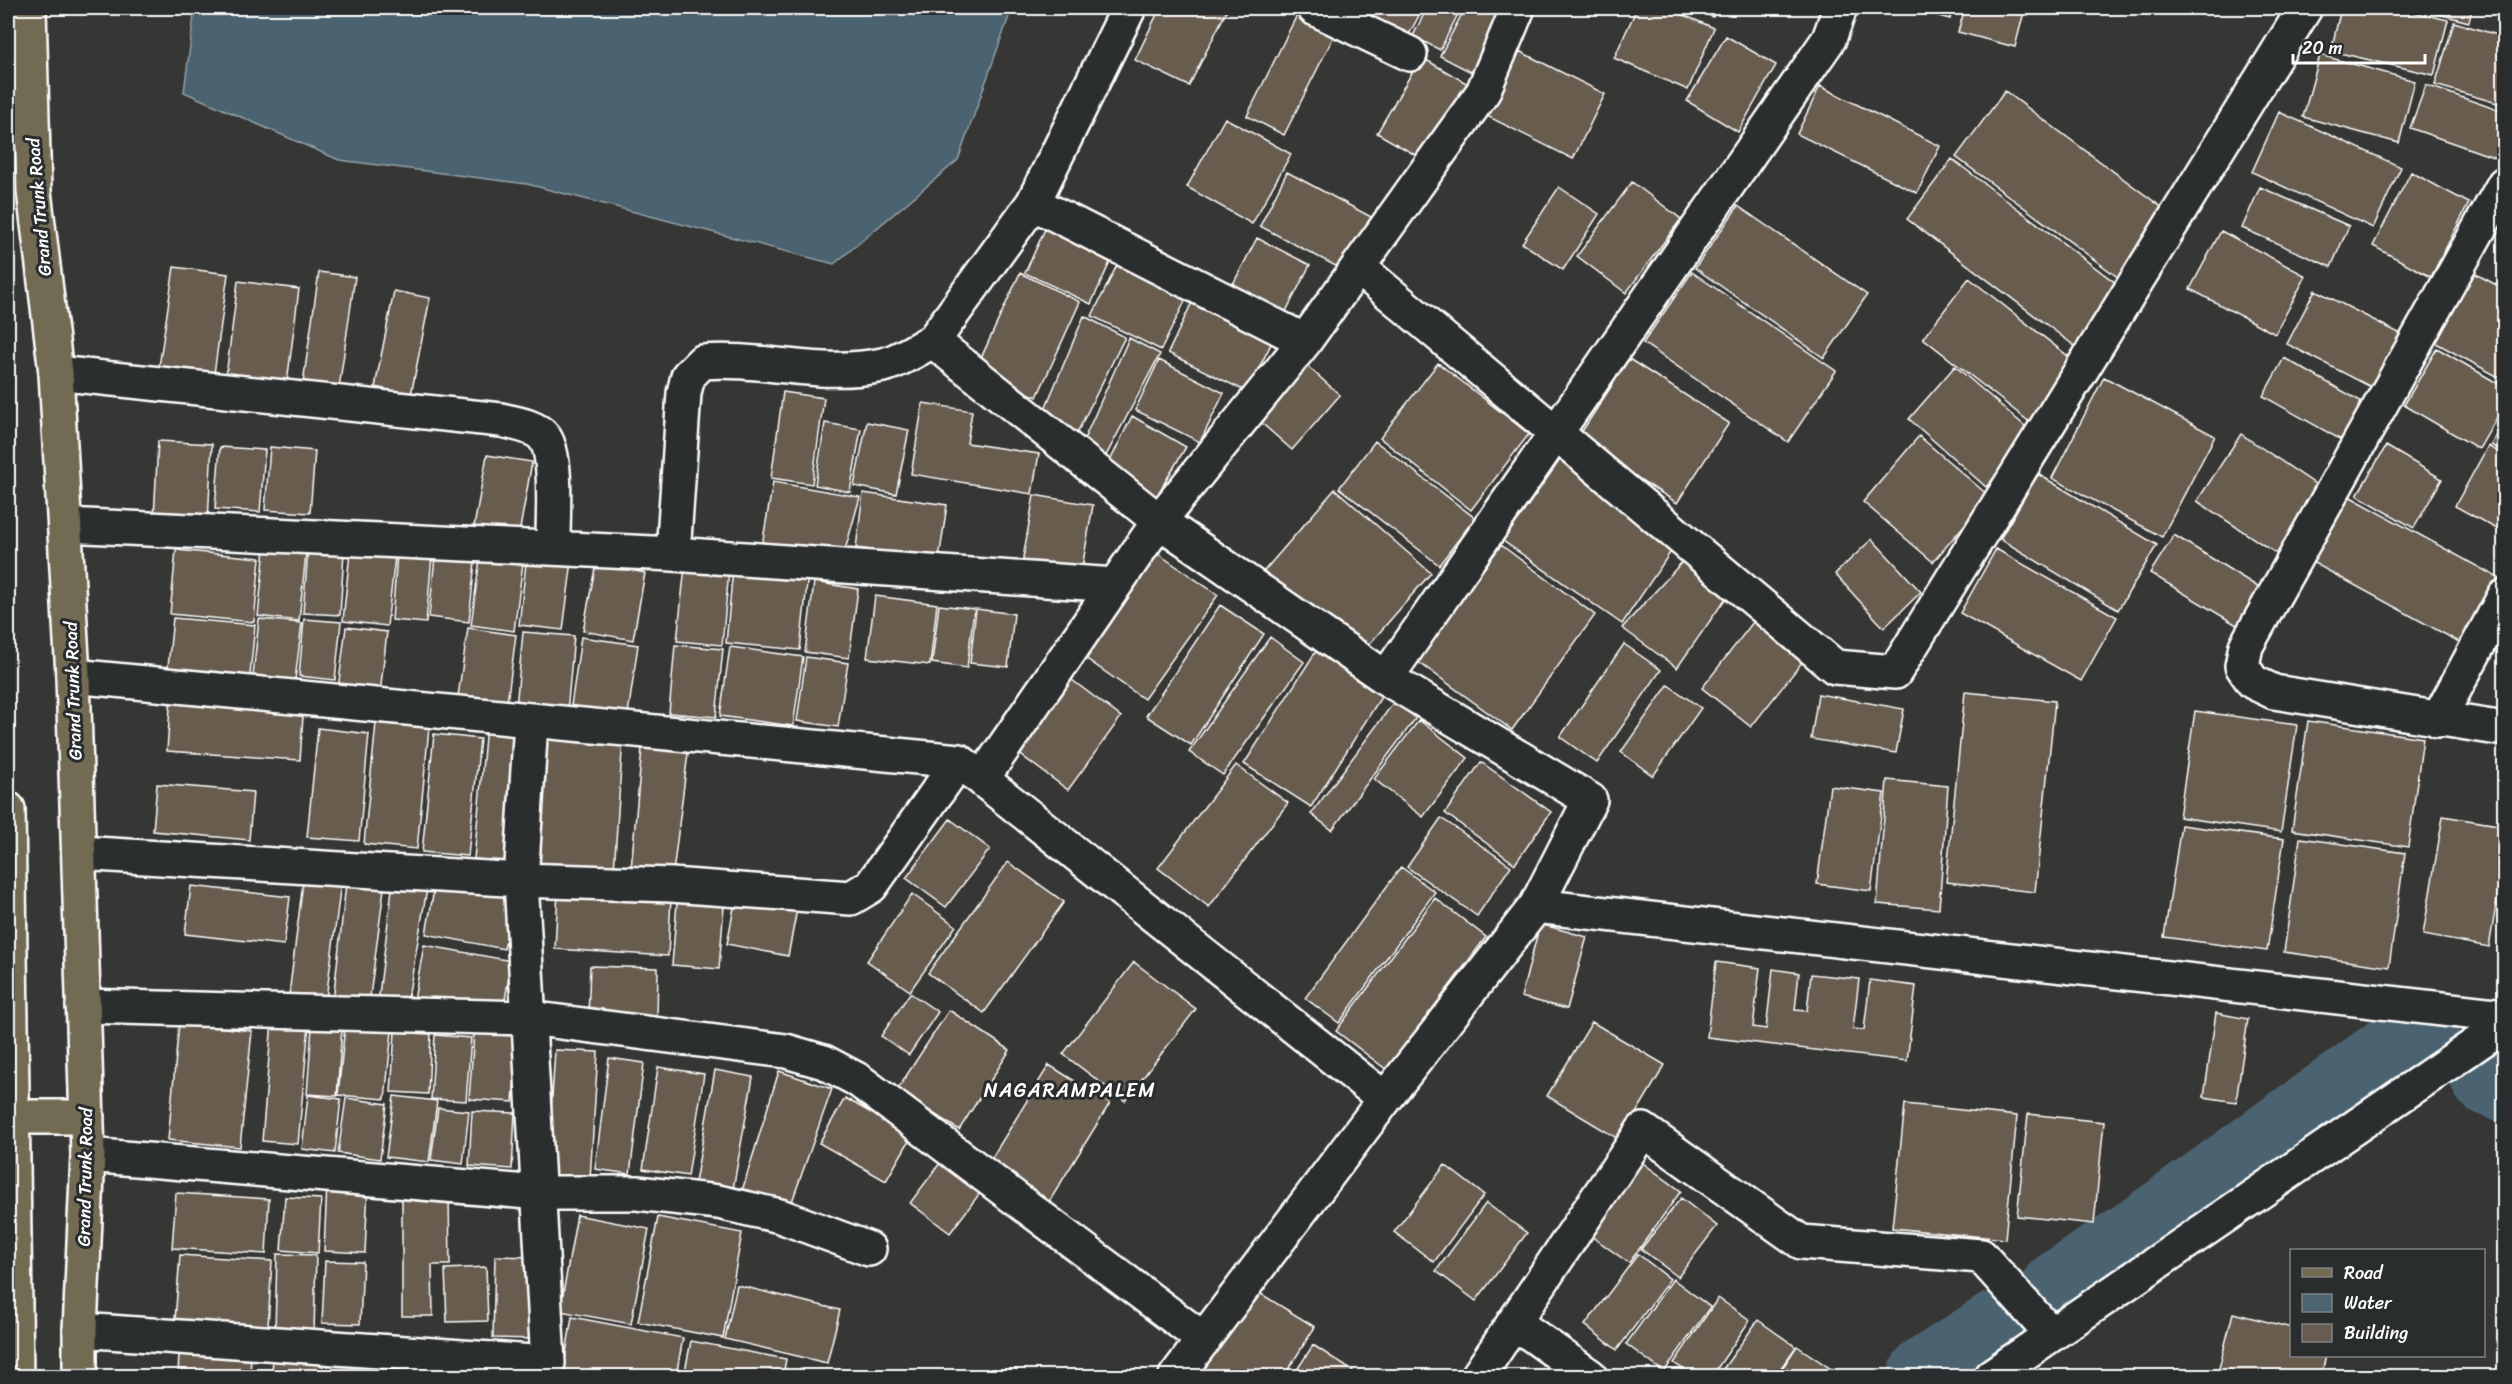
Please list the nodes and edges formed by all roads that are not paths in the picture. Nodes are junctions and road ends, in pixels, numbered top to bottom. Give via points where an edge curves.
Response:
1 (29, 8) edge
2 (1129, 8) edge
3 (1314, 8) edge
4 (1518, 8) edge
5 (1840, 8) edge
6 (2304, 8) edge
7 (1410, 54) dead end
8 (2505, 184) edge
9 (1033, 203) junction
10 (1358, 267) junction
11 (933, 341) junction
12 (1305, 341) junction
13 (56, 373) junction
14 (1557, 431) junction
15 (1159, 521) junction
16 (65, 525) junction
17 (553, 548) junction
18 (673, 554) junction
19 (1115, 585) junction
20 (2505, 597) edge
21 (73, 676) junction
22 (1386, 678) junction
23 (2438, 720) junction
24 (531, 722) junction
25 (2505, 729) edge
26 (971, 770) junction
27 (8, 809) edge
28 (79, 853) junction
29 (8, 855) edge
30 (521, 880) junction
31 (1536, 906) junction
32 (83, 1006) junction
33 (2505, 1016) edge
34 (529, 1018) junction
35 (2505, 1025) edge
36 (1384, 1099) junction
37 (14, 1117) junction
38 (87, 1117) junction
39 (88, 1155) junction
40 (540, 1193) junction
41 (869, 1249) dead end
42 (1514, 1322) junction
43 (80, 1330) junction
44 (2051, 1334) junction
45 (1204, 1340) junction
46 (546, 1370) edge
47 (16, 1377) edge
48 (80, 1377) edge
49 (1176, 1377) edge
50 (1478, 1377) edge
51 (1590, 1377) edge
52 (1991, 1377) edge

1 - 13 main road, Grand Trunk Road via 34,191
2 - 9 street
3 - 7 street
4 - 10 street via 1483,92
5 - 14 street via 1829,39
6 - 14 street via 1895,672 1835,667
8 - 23 street via 2246,646 2242,666 2253,682 2274,692
9 - 11 street
9 - 12 street
10 - 12 street
10 - 14 street
11 - 15 street
11 - 18 street via 885,364 829,370 725,360 702,362 688,376 684,393
12 - 15 street
13 - 16 main road, Grand Trunk Road
13 - 17 street via 501,420 525,426 544,436 551,454
14 - 22 street
15 - 19 street
15 - 22 street
16 - 17 street
16 - 21 main road, Grand Trunk Road
17 - 18 street
18 - 19 street
19 - 26 street
20 - 23 street
21 - 24 street
21 - 28 main road, Grand Trunk Road
22 - 31 street via 1590,800
23 - 25 street
24 - 26 street
24 - 30 street
26 - 30 street via 871,886 851,898 672,885
26 - 36 street
27 - 29 main road
28 - 30 street
28 - 32 main road, Grand Trunk Road
29 - 37 main road
30 - 34 street
31 - 33 street
31 - 36 street
32 - 34 street
32 - 38 main road, Grand Trunk Road
34 - 40 street
34 - 45 street via 786,1051 824,1062 858,1080
35 - 44 street
36 - 45 street
37 - 38 main road
37 - 47 main road
38 - 39 main road, Grand Trunk Road
39 - 40 street
39 - 43 main road, Grand Trunk Road
40 - 41 street via 637,1194 718,1202 780,1216
40 - 46 street
42 - 44 street via 1642,1130 1801,1242 1981,1256
42 - 50 street
42 - 51 street
43 - 46 street
43 - 48 main road, Grand Trunk Road
44 - 52 street
45 - 49 street

